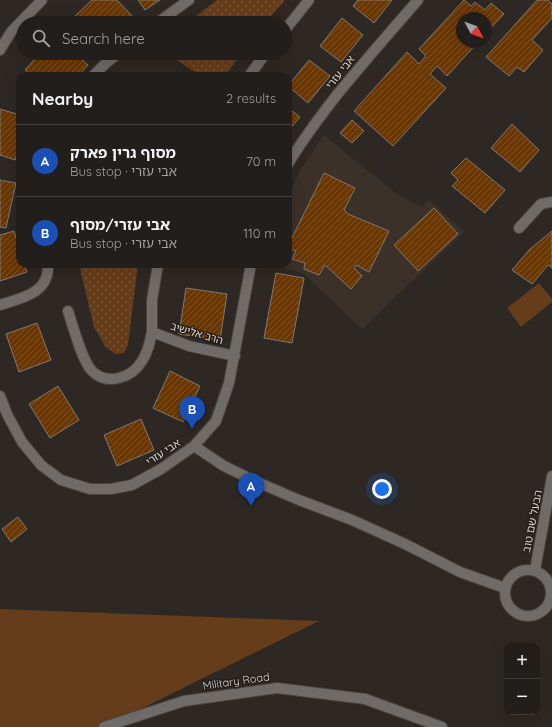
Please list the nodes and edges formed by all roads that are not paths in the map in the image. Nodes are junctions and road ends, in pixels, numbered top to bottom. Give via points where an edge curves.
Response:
1 (42, 0) edge
2 (189, 0) edge
3 (309, 0) edge
4 (418, 0) edge
5 (26, 16) edge
6 (167, 16) edge
7 (292, 21) edge
8 (16, 27) edge
9 (0, 50) edge
10 (110, 60) edge
11 (261, 60) edge
12 (97, 72) edge
13 (252, 72) edge
14 (292, 157) edge
15 (552, 202) edge
16 (519, 228) dead end
17 (48, 268) edge
18 (157, 268) edge
19 (250, 268) edge
20 (0, 305) edge
21 (68, 312) dead end
22 (152, 332) junction
23 (234, 356) junction
24 (0, 396) edge
25 (194, 446) junction
26 (552, 476) edge
27 (535, 570) junction
28 (505, 588) junction
29 (551, 599) edge
30 (104, 727) edge
31 (442, 727) edge

1 - 5 street
2 - 6 street
3 - 7 street
4 - 14 street, אבי עזרי via 368,56
8 - 9 street
10 - 12 street
11 - 13 street
15 - 16 street via 541,204
17 - 20 street via 41,287 31,294
18 - 22 street via 152,300
19 - 23 street, אבי עזרי
21 - 22 street via 91,371 109,380 132,372 142,362 149,348
22 - 23 street, הרב אלישיב via 189,346
23 - 25 street, אבי עזרי via 229,383 216,421
24 - 25 street, אבי עזרי via 22,442 41,465 61,480 90,489 132,485
25 - 28 street via 224,466 257,482 352,520 460,572
26 - 27 street, הבעל שם טוב
27 - 28 street via 528,569 514,574
27 - 29 street via 547,579 551,586
28 - 29 street via 507,603 512,610 525,616 540,613 547,608
30 - 31 street, Military Road via 184,701 277,688 365,699

